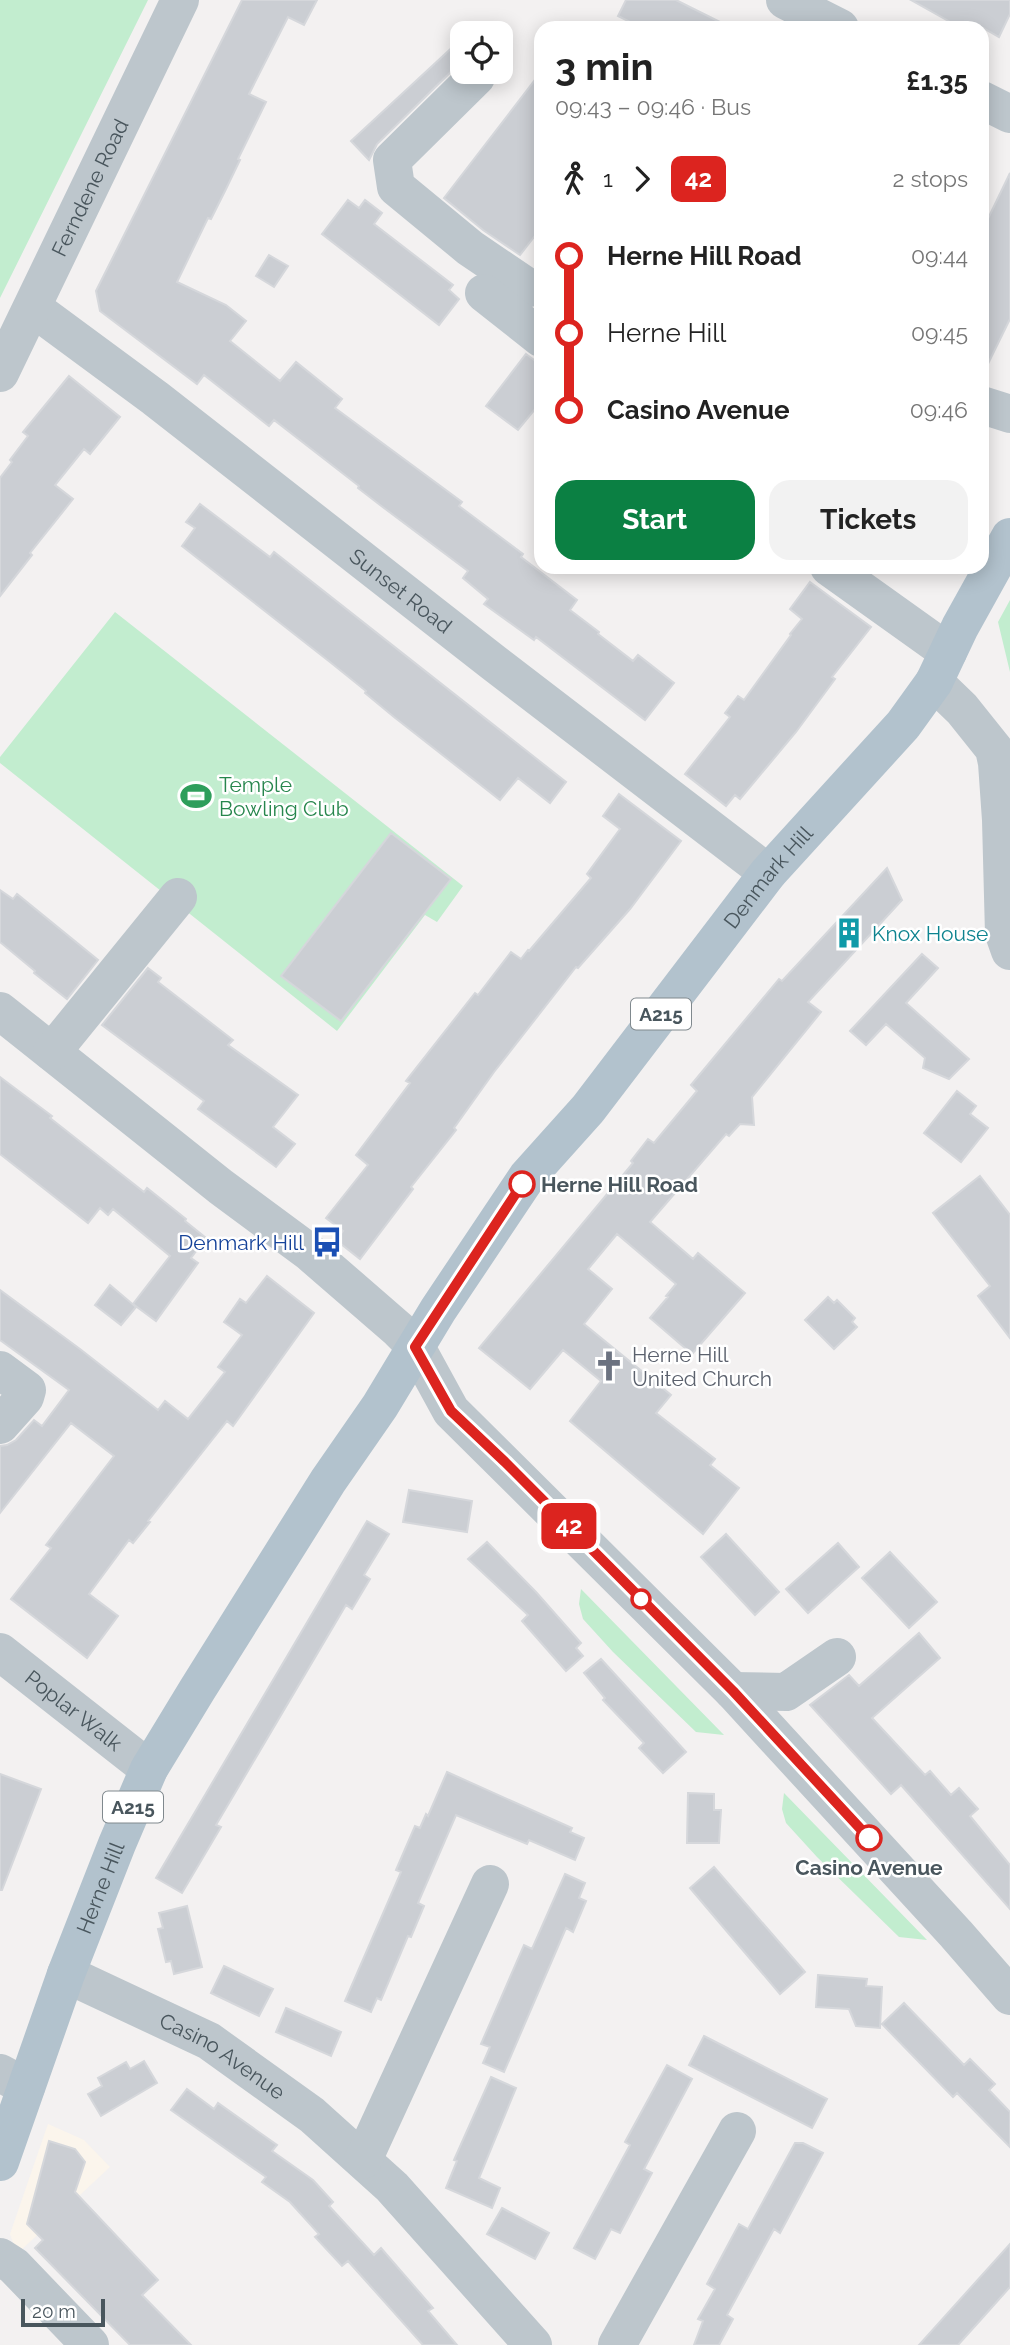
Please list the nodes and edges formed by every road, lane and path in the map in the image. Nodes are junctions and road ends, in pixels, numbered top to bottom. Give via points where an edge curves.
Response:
1 (180, 0) edge
2 (785, 0) edge
3 (826, 21) edge
4 (469, 84) edge
5 (989, 104) edge
6 (1010, 114) edge
7 (534, 280) edge
8 (484, 293) dead end
9 (33, 308) junction
10 (534, 332) edge
11 (0, 373) edge
12 (989, 407) edge
13 (1010, 414) edge
14 (1010, 537) edge
15 (837, 574) edge
16 (941, 667) junction
17 (768, 873) junction
18 (178, 897) dead end
19 (1010, 951) edge
20 (0, 1012) edge
21 (52, 1052) junction
22 (415, 1347) junction
23 (0, 1370) edge
24 (7, 1417) edge
25 (0, 1652) edge
26 (837, 1657) dead end
27 (733, 1691) junction
28 (149, 1769) junction
29 (490, 1884) dead end
30 (66, 1974) junction
31 (1010, 1997) edge
32 (13, 2080) edge
33 (737, 2131) dead end
34 (3, 2147) edge
35 (363, 2160) junction
36 (0, 2257) edge
37 (90, 2345) edge
38 (533, 2345) edge
39 (617, 2345) edge

1 - 9 street, Ferndene Road
2 - 3 street
4 - 7 street via 392,160 396,187 470,248
5 - 6 street
8 - 10 street
9 - 11 street, Ferndene Road
9 - 17 street, Sunset Road
12 - 13 street
14 - 16 main road, Denmark Hill / A215
15 - 16 street
16 - 17 main road, Denmark Hill / A215 via 903,725
16 - 19 street via 962,709 994,749 1004,934
17 - 22 main road, Denmark Hill / A215 via 588,1109 527,1177
18 - 21 street
20 - 21 street
21 - 22 street via 341,1278
22 - 27 street via 451,1411
22 - 28 main road, Herne Hill / A215
23 - 24 street via 27,1390
25 - 28 street, Poplar Walk
26 - 27 street via 786,1692
27 - 31 street
28 - 30 main road, Herne Hill / A215
29 - 35 street
30 - 32 main road, Herne Hill / A215
30 - 35 street, Casino Avenue via 209,2041 296,2102
32 - 34 main road, Herne Hill / A215
33 - 39 street
35 - 38 street, Casino Avenue
36 - 37 street

